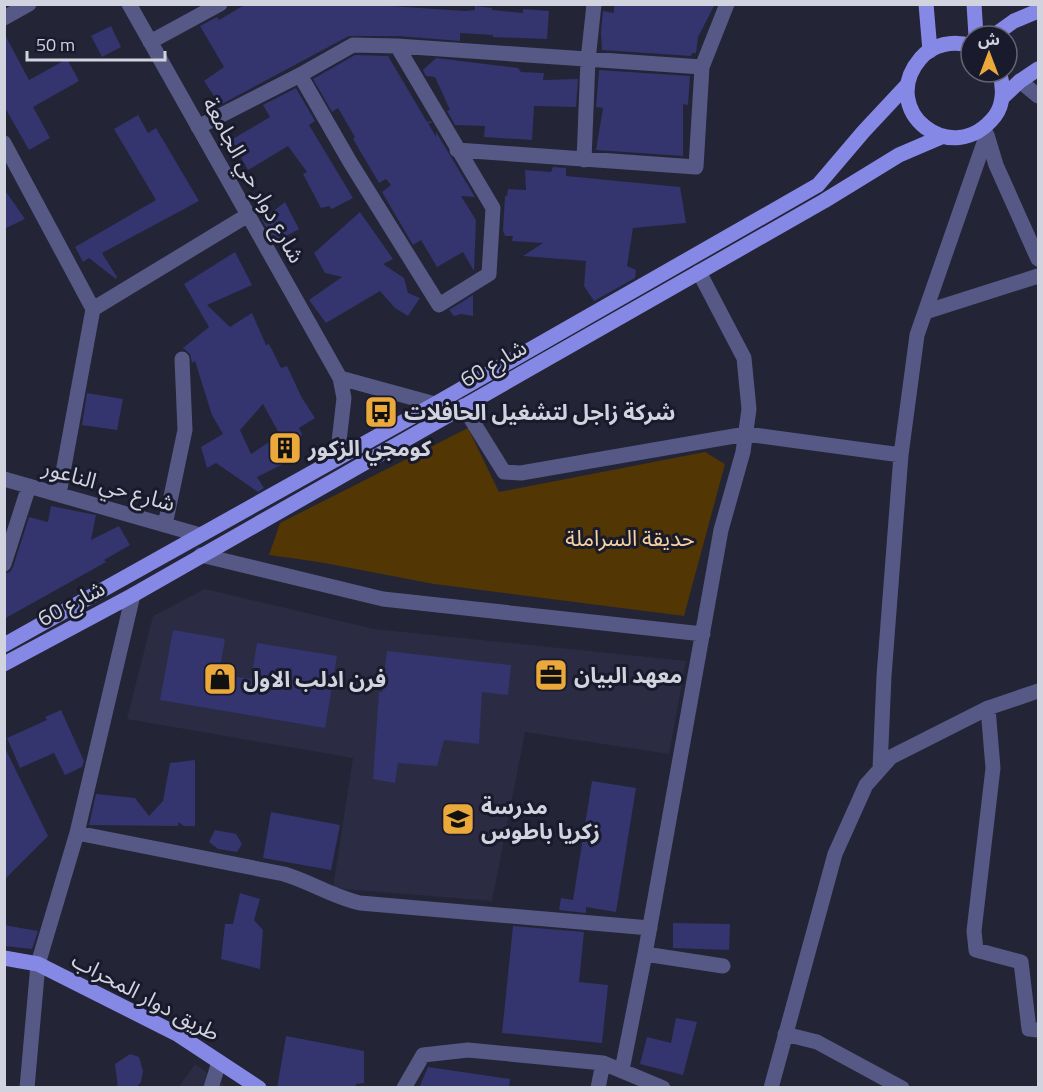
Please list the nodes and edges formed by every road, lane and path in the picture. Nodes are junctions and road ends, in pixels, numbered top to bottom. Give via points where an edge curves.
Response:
1 (29, 4) edge
2 (129, 4) edge
3 (220, 4) edge
4 (594, 4) edge
5 (727, 4) edge
6 (927, 4) edge
7 (974, 4) edge
8 (1038, 11) edge
9 (4, 18) edge
10 (975, 24) edge
11 (1010, 24) edge
12 (150, 42) junction
13 (959, 44) edge
14 (397, 46) junction
15 (930, 51) junction
16 (588, 60) junction
17 (702, 67) junction
18 (1038, 69) edge
19 (300, 75) junction
20 (1020, 81) junction
21 (1002, 84) edge
22 (907, 85) junction
23 (1038, 96) edge
24 (1003, 97) junction
25 (998, 112) junction
26 (198, 127) junction
27 (941, 137) junction
28 (986, 137) junction
29 (4, 142) edge
30 (457, 150) junction
31 (584, 160) junction
32 (248, 215) junction
33 (1038, 259) edge
34 (699, 272) junction
35 (1038, 276) edge
36 (93, 309) junction
37 (925, 312) junction
38 (182, 359) dead end
39 (340, 378) junction
40 (435, 404) junction
41 (463, 406) junction
42 (746, 434) junction
43 (901, 455) junction
44 (337, 459) junction
45 (4, 478) edge
46 (29, 486) junction
47 (59, 494) junction
48 (165, 525) junction
49 (200, 535) junction
50 (201, 555) junction
51 (4, 564) edge
52 (133, 595) junction
53 (703, 634) junction
54 (4, 645) edge
55 (4, 664) edge
56 (1038, 691) edge
57 (988, 708) junction
58 (880, 769) junction
59 (77, 833) junction
60 (650, 928) junction
61 (645, 954) junction
62 (4, 958) edge
63 (38, 964) junction
64 (723, 966) dead end
65 (1038, 1030) edge
66 (785, 1034) junction
67 (219, 1062) junction
68 (603, 1063) junction
69 (622, 1070) junction
70 (27, 1088) edge
71 (211, 1088) edge
72 (259, 1088) edge
73 (404, 1088) edge
74 (598, 1088) edge
75 (663, 1088) edge
76 (771, 1088) edge
77 (902, 1088) edge

1 - 9 street
2 - 12 street, شارع دوار حي الجامعة
3 - 12 street
4 - 16 street
5 - 17 street
6 - 15 main road
7 - 10 main road
8 - 11 main road
12 - 26 street, شارع دوار حي الجامعة
13 - 15 main road
14 - 16 street
14 - 19 street via 353,45
14 - 30 street
15 - 22 main road, شارع 60 via 912,69
16 - 17 street
16 - 31 street
17 - 31 street via 696,167
18 - 20 main road
19 - 26 street
19 - 30 street via 439,306 489,274 493,208
20 - 23 street
20 - 24 main road
21 - 24 main road
22 - 27 main road via 908,102 915,117
22 - 40 main road, شارع 60 via 819,185
24 - 25 main road
25 - 27 main road via 988,126 974,135
25 - 28 street
26 - 32 street, شارع دوار حي الجامعة
27 - 34 main road, شارع 60 via 899,155
28 - 33 street
28 - 37 street
29 - 36 street
30 - 31 street
32 - 36 street
32 - 39 street, شارع دوار حي الجامعة
34 - 41 main road, شارع 60
34 - 42 street via 744,358 749,409
35 - 37 street
36 - 47 street
37 - 43 street via 917,335
38 - 48 street via 185,430
39 - 40 street
39 - 44 street, شارع دوار حي الجامعة via 344,398
40 - 44 main road, شارع 60
41 - 42 street via 504,472 510,473
41 - 50 main road, شارع 60
42 - 43 street
42 - 53 street via 721,530
43 - 58 street
44 - 49 main road, شارع 60
45 - 46 street, شارع حي الناعور
46 - 47 street, شارع حي الناعور
46 - 51 street
47 - 48 street, شارع حي الناعور
48 - 49 street, شارع حي الناعور
49 - 54 main road, شارع 60
50 - 52 main road, شارع 60
50 - 53 street via 383,599
52 - 55 main road, شارع 60
52 - 59 street
53 - 60 street
56 - 57 street
57 - 58 street via 891,757
57 - 65 street via 993,768 974,931 976,950 1021,962 1029,1029
58 - 66 street via 866,785 835,854
59 - 60 street via 284,874 360,903
59 - 63 street
60 - 61 street
61 - 64 street
61 - 69 street
62 - 63 main road, طريق دوار المحراب
63 - 67 main road, طريق دوار المحراب via 177,1034
63 - 70 street
66 - 76 street
66 - 77 street via 817,1042
67 - 71 street
67 - 72 main road, طريق دوار المحراب
68 - 69 street
68 - 73 street via 468,1050 423,1055
68 - 74 street
69 - 75 street

